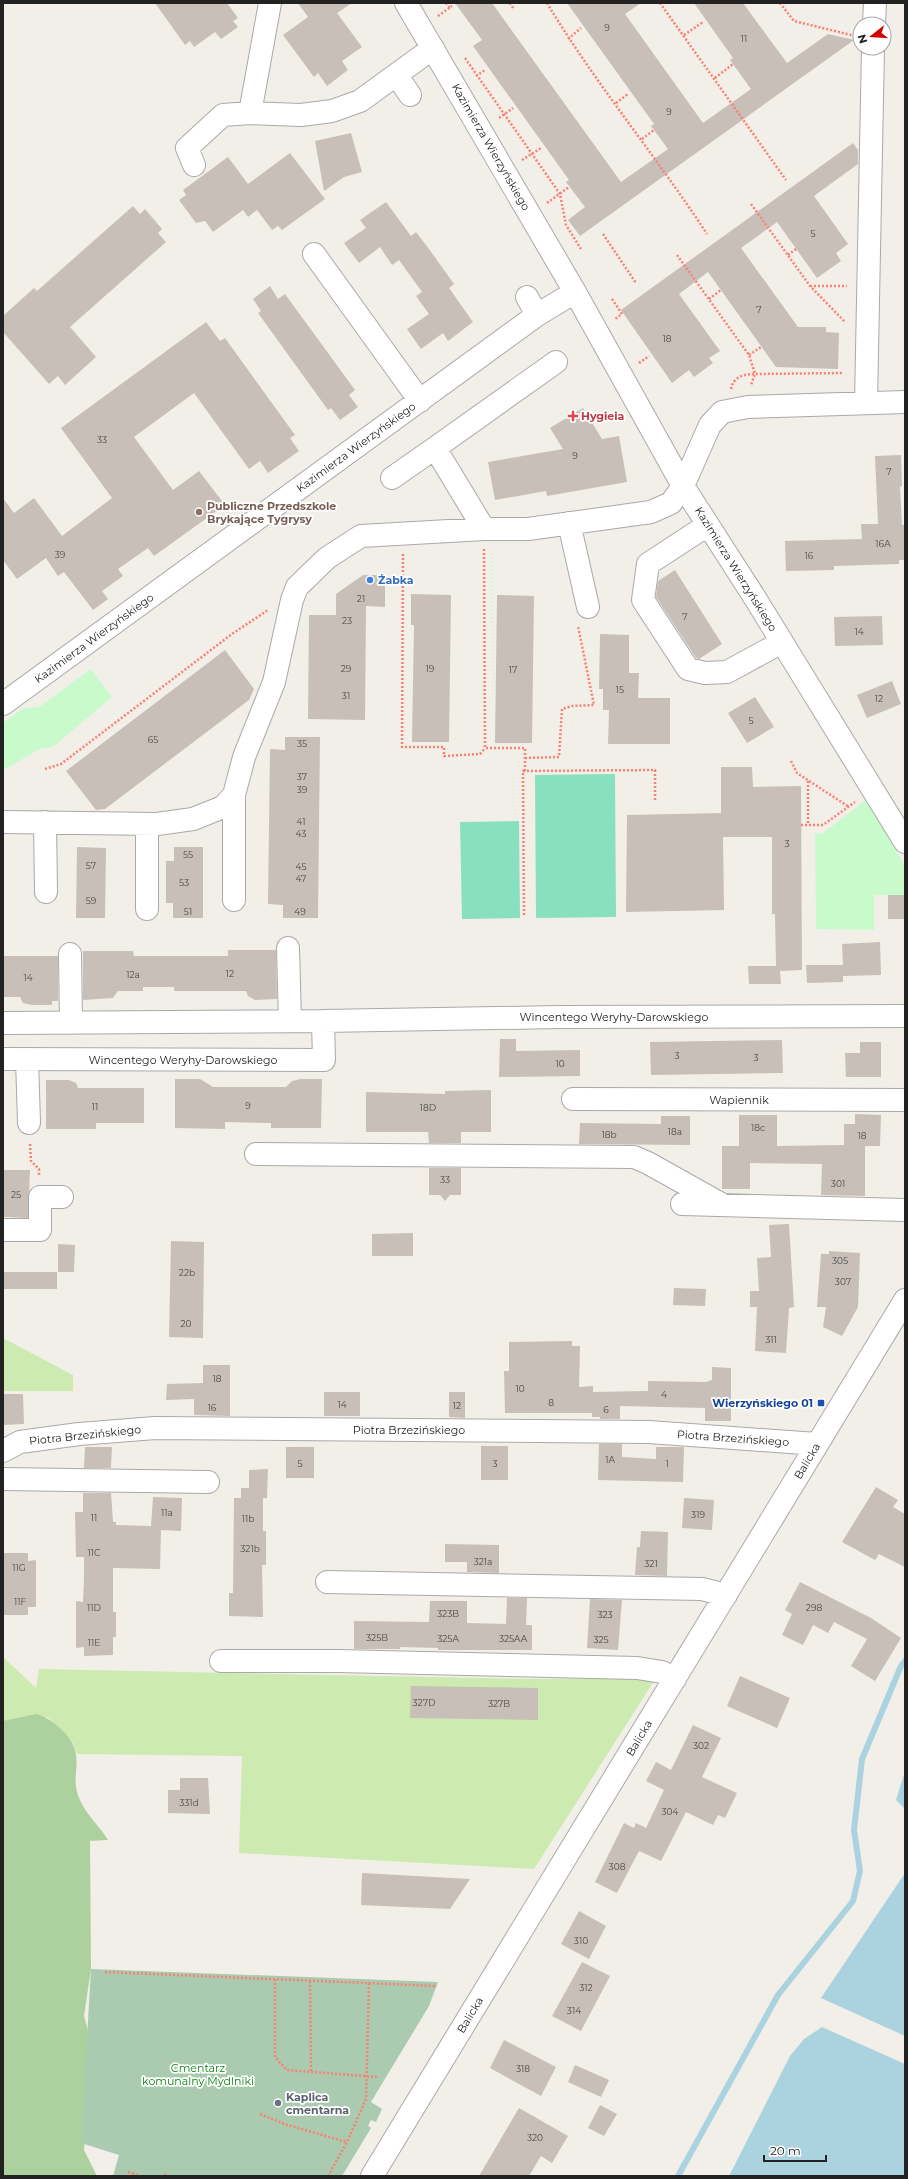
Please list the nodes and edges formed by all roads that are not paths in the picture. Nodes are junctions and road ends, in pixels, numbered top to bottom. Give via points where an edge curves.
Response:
1 (270, 3) edge
2 (406, 3) edge
3 (875, 3) edge
4 (874, 16) edge
5 (433, 48) junction
6 (873, 56) edge
7 (397, 76) junction
8 (410, 95) dead end
9 (250, 113) junction
10 (194, 165) dead end
11 (314, 254) dead end
12 (575, 292) junction
13 (556, 362) dead end
14 (420, 401) junction
15 (866, 402) junction
16 (905, 402) edge
17 (435, 448) junction
18 (392, 478) dead end
19 (683, 486) junction
20 (569, 523) junction
21 (484, 529) junction
22 (700, 530) dead end
23 (588, 607) road end
24 (782, 642) junction
25 (3, 704) edge
26 (234, 795) junction
27 (3, 822) edge
28 (45, 822) junction
29 (147, 824) junction
30 (905, 842) edge
31 (46, 892) dead end
32 (234, 900) dead end
33 (147, 909) dead end
34 (288, 948) dead end
35 (70, 954) dead end
36 (905, 1016) edge
37 (290, 1021) junction
38 (323, 1021) junction
39 (3, 1023) edge
40 (71, 1023) junction
41 (3, 1059) edge
42 (27, 1059) junction
43 (573, 1099) dead end
44 (905, 1100) edge
45 (29, 1123) road end
46 (256, 1154) dead end
47 (62, 1197) dead end
48 (682, 1204) dead end
49 (723, 1205) junction
50 (905, 1210) edge
51 (3, 1230) edge
52 (905, 1300) edge
53 (817, 1444) junction
54 (3, 1451) edge
55 (3, 1479) edge
56 (208, 1482) dead end
57 (327, 1582) dead end
58 (726, 1595) junction
59 (221, 1661) dead end
60 (675, 1679) junction
61 (372, 2176) edge

1 - 9 street
2 - 5 street, Kazimierza Wierzyńskiego
3 - 4 street
5 - 7 street
5 - 12 street, Kazimierza Wierzyńskiego
6 - 15 street
7 - 8 street
7 - 9 street via 360,101 332,111 301,115
9 - 10 street via 223,116 187,148
11 - 14 street
12 - 14 street, Kazimierza Wierzyńskiego via 532,306
12 - 19 street, Kazimierza Wierzyńskiego
13 - 17 street
14 - 25 street, Kazimierza Wierzyńskiego
15 - 16 street
15 - 19 street via 748,407 722,412 710,425
17 - 18 street
17 - 21 street
19 - 20 street via 671,503 651,512
19 - 24 street, Kazimierza Wierzyńskiego
20 - 21 street via 528,529
20 - 23 street
21 - 26 street via 361,536 327,558 297,587 274,682 244,758
22 - 24 street via 648,564 643,600 688,669 704,673 727,672
24 - 30 street, Kazimierza Wierzyńskiego
26 - 29 street via 223,807 193,819
26 - 32 street
27 - 28 street
28 - 29 street
28 - 31 street
29 - 33 street
34 - 37 street
35 - 40 street
36 - 38 street, Wincentego Weryhy-Darowskiego
37 - 38 street, Wincentego Weryhy-Darowskiego
37 - 40 street, Wincentego Weryhy-Darowskiego
38 - 42 street, Wincentego Weryhy-Darowskiego via 324,1060
39 - 40 street, Wincentego Weryhy-Darowskiego
41 - 42 street, Wincentego Weryhy-Darowskiego
42 - 45 street
43 - 44 street, Wapiennik
46 - 49 street via 634,1157 648,1162
47 - 51 street via 40,1197 40,1230
48 - 49 street
49 - 50 street
52 - 53 street, Balicka
53 - 54 street, Piotra Brzezińskiego via 650,1432 155,1428 20,1442
53 - 58 street, Balicka
55 - 56 street
57 - 58 street via 702,1589
58 - 60 street, Balicka
59 - 60 street via 346,1661 637,1668 662,1672
60 - 61 street, Balicka

